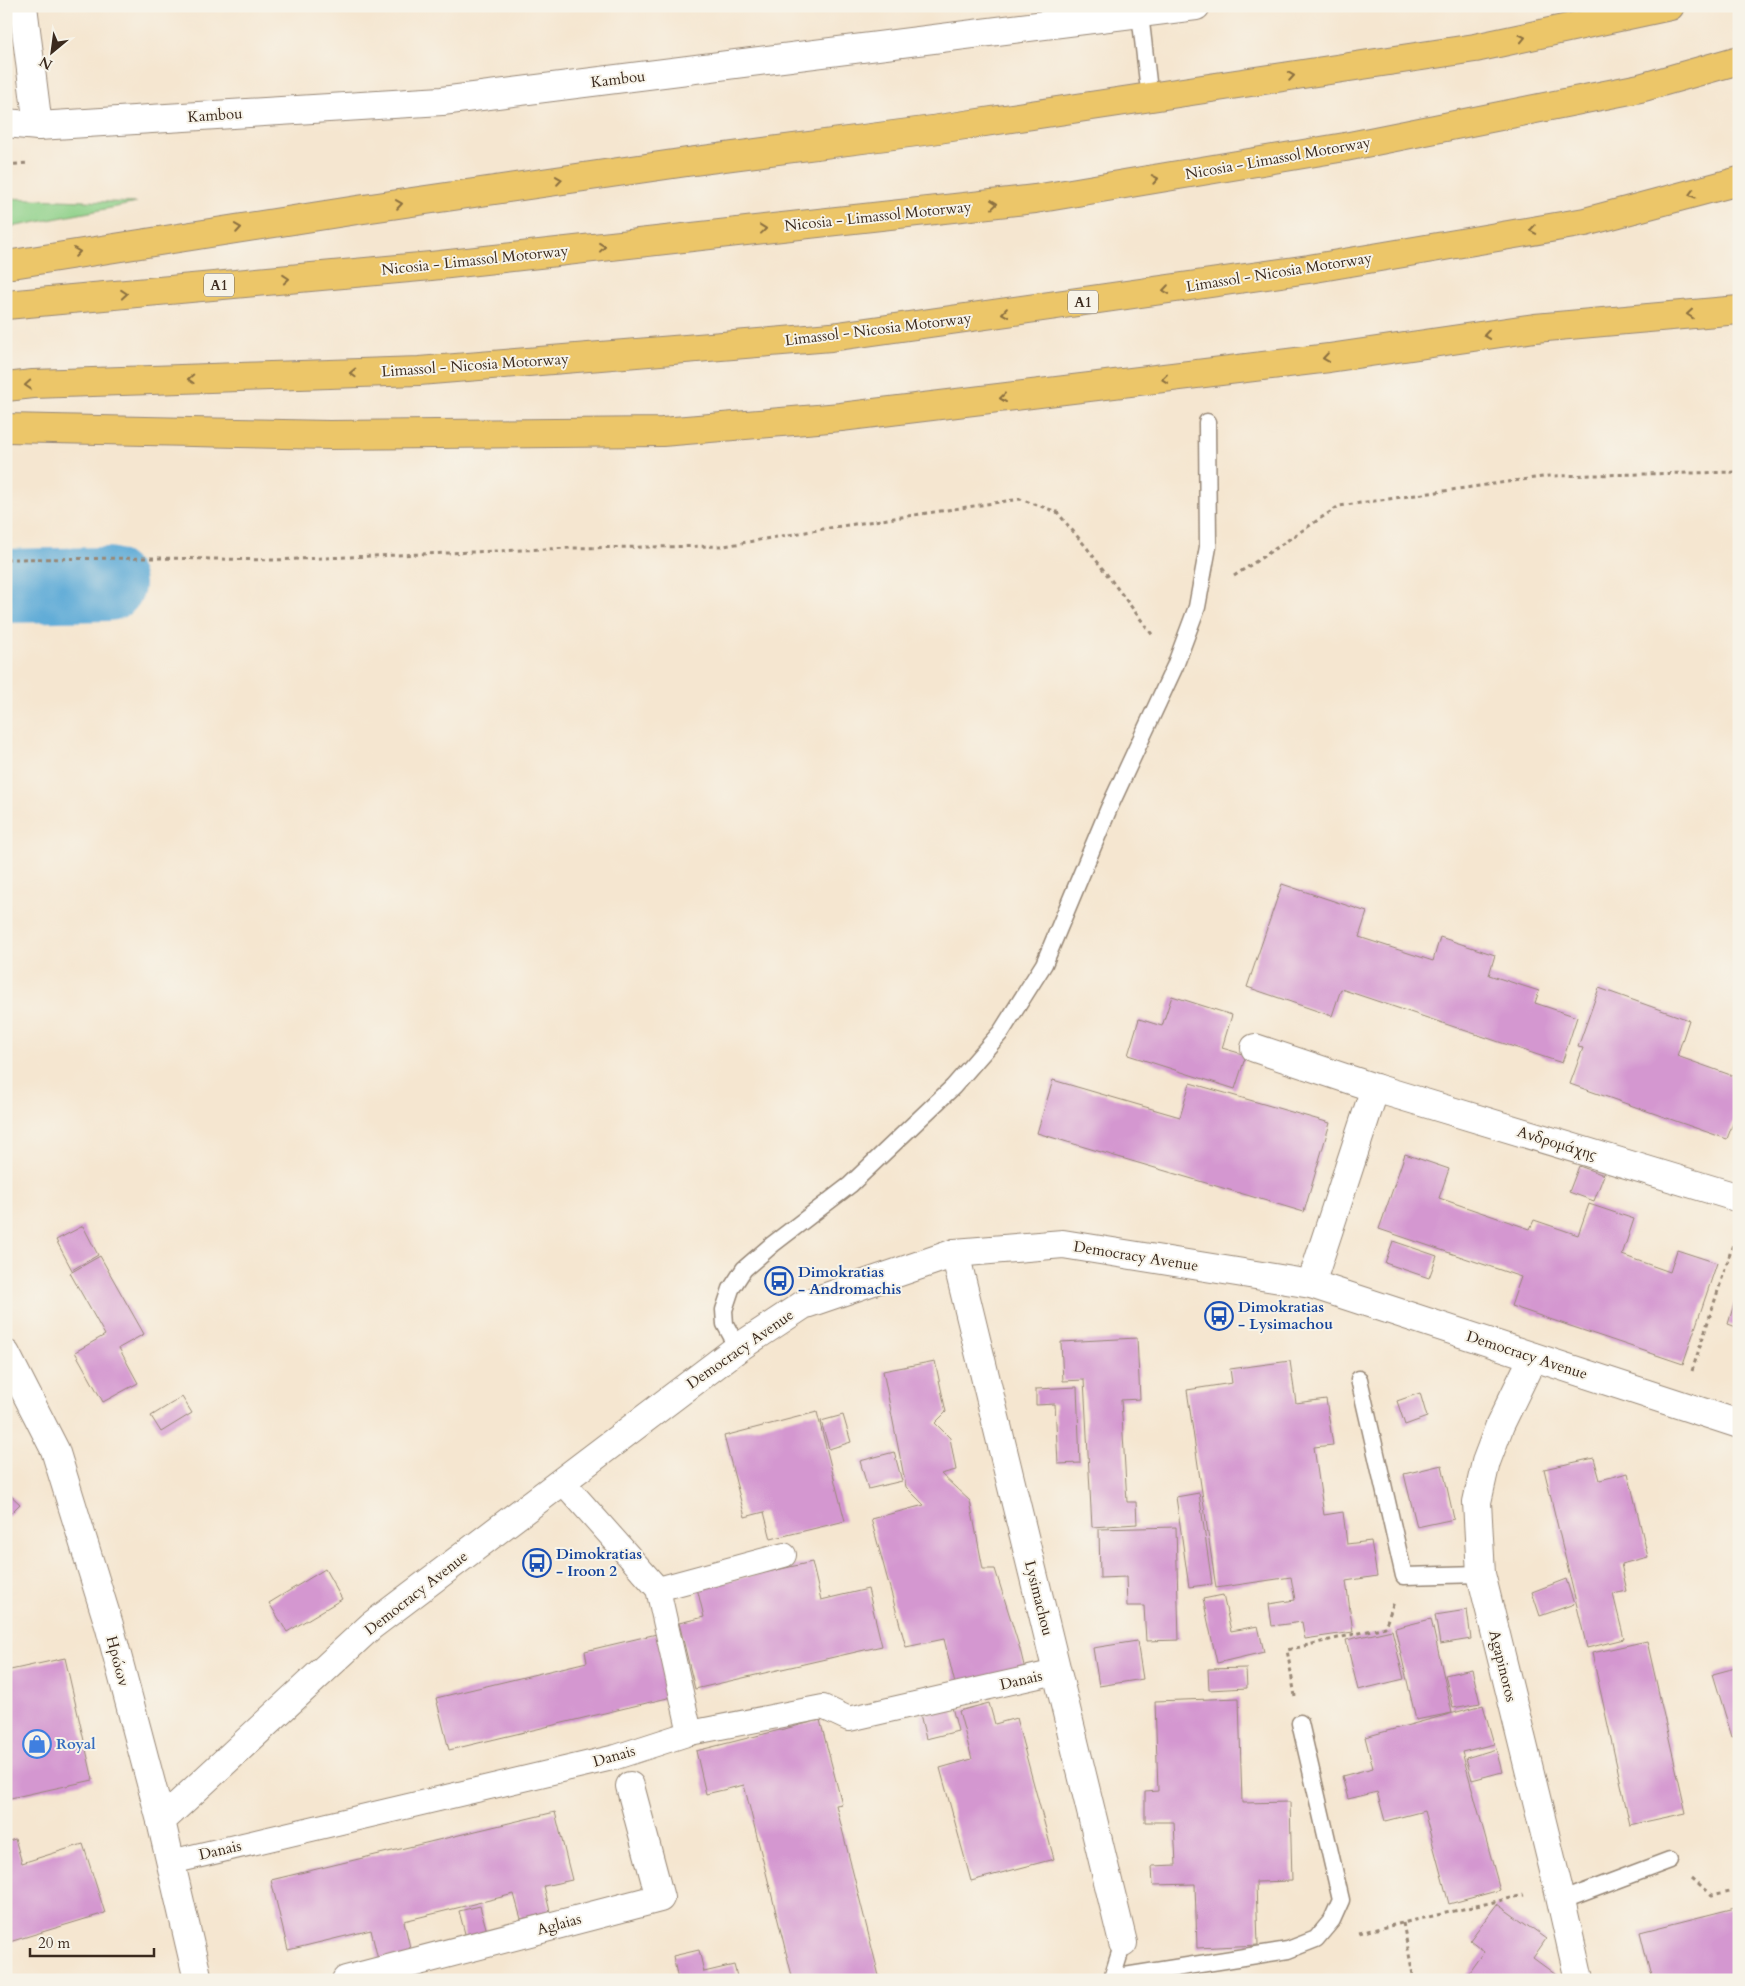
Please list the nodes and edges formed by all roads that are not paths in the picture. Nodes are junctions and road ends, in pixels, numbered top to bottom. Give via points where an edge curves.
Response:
1 (23, 6) edge
2 (1196, 6) edge
3 (1670, 6) edge
4 (1140, 14) junction
5 (1739, 60) edge
6 (1148, 82) dead end
7 (6, 123) edge
8 (38, 126) junction
9 (6, 135) edge
10 (1739, 181) edge
11 (6, 265) edge
12 (6, 305) edge
13 (1739, 310) edge
14 (6, 387) edge
15 (1207, 422) dead end
16 (6, 428) edge
17 (1255, 1048) dead end
18 (1375, 1088) junction
19 (1739, 1198) edge
20 (955, 1253) junction
21 (1312, 1284) junction
22 (738, 1348) junction
23 (6, 1354) edge
24 (1533, 1356) junction
25 (1359, 1379) dead end
26 (1739, 1424) edge
27 (562, 1481) junction
28 (784, 1555) dead end
29 (1481, 1574) junction
30 (658, 1589) junction
31 (1056, 1672) junction
32 (1300, 1723) road end
33 (690, 1733) junction
34 (630, 1786) dead end
35 (161, 1821) junction
36 (1670, 1860) road end
37 (171, 1862) junction
38 (1560, 1894) junction
39 (1122, 1943) joint
40 (1111, 1979) edge
41 (198, 1980) edge
42 (346, 1980) edge
43 (1579, 1980) edge

1 - 8 street
2 - 4 street, Kambou
11 -> 3 highway via 357,210 941,129 1465,49
4 - 6 lane
4 - 8 street, Kambou via 442,101
12 -> 5 highway, Nicosia - Limassol Motorway / A1 via 431,266 1035,199 1345,147 1640,88
7 - 8 street, Kambou
8 - 9 street, Kambou
10 -> 14 highway, Limassol - Nicosia Motorway / A1 via 1585,222 1309,269 831,337 419,370
13 -> 16 highway via 1535,328 1320,359 841,417 662,432 329,435
15 - 22 lane via 1208,547 1197,607 1175,666 1109,808 1044,964 1001,1032 953,1087 850,1185 744,1269 731,1289 724,1310 726,1324
17 - 18 street, Ανδρομάχης
18 - 19 street, Ανδρομάχης
18 - 21 street
20 - 21 street, Democracy Avenue via 1062,1244
20 - 22 street, Democracy Avenue via 804,1305
20 - 31 street, Lysimachou
21 - 24 street, Democracy Avenue
22 - 27 street, Democracy Avenue
23 - 35 street, Ηρώων via 55,1450 109,1625
24 - 26 street, Democracy Avenue
24 - 29 street, Agapinoros via 1486,1462 1477,1502
25 - 29 lane via 1404,1576
27 - 30 street
27 - 35 street, Democracy Avenue via 371,1626
28 - 30 street
29 - 38 street, Agapinoros
30 - 33 street
31 - 33 street, Danais via 850,1719 823,1707
31 - 39 street, Lysimachou
32 - 40 lane via 1341,1900 1332,1920 1316,1939 1288,1950
33 - 37 street, Danais via 616,1757
34 - 42 street, Aglaias via 660,1898
35 - 37 street, Ηρώων
36 - 38 lane
37 - 41 street, Ηρώων
38 - 43 street, Agapinoros
39 - 40 lane

